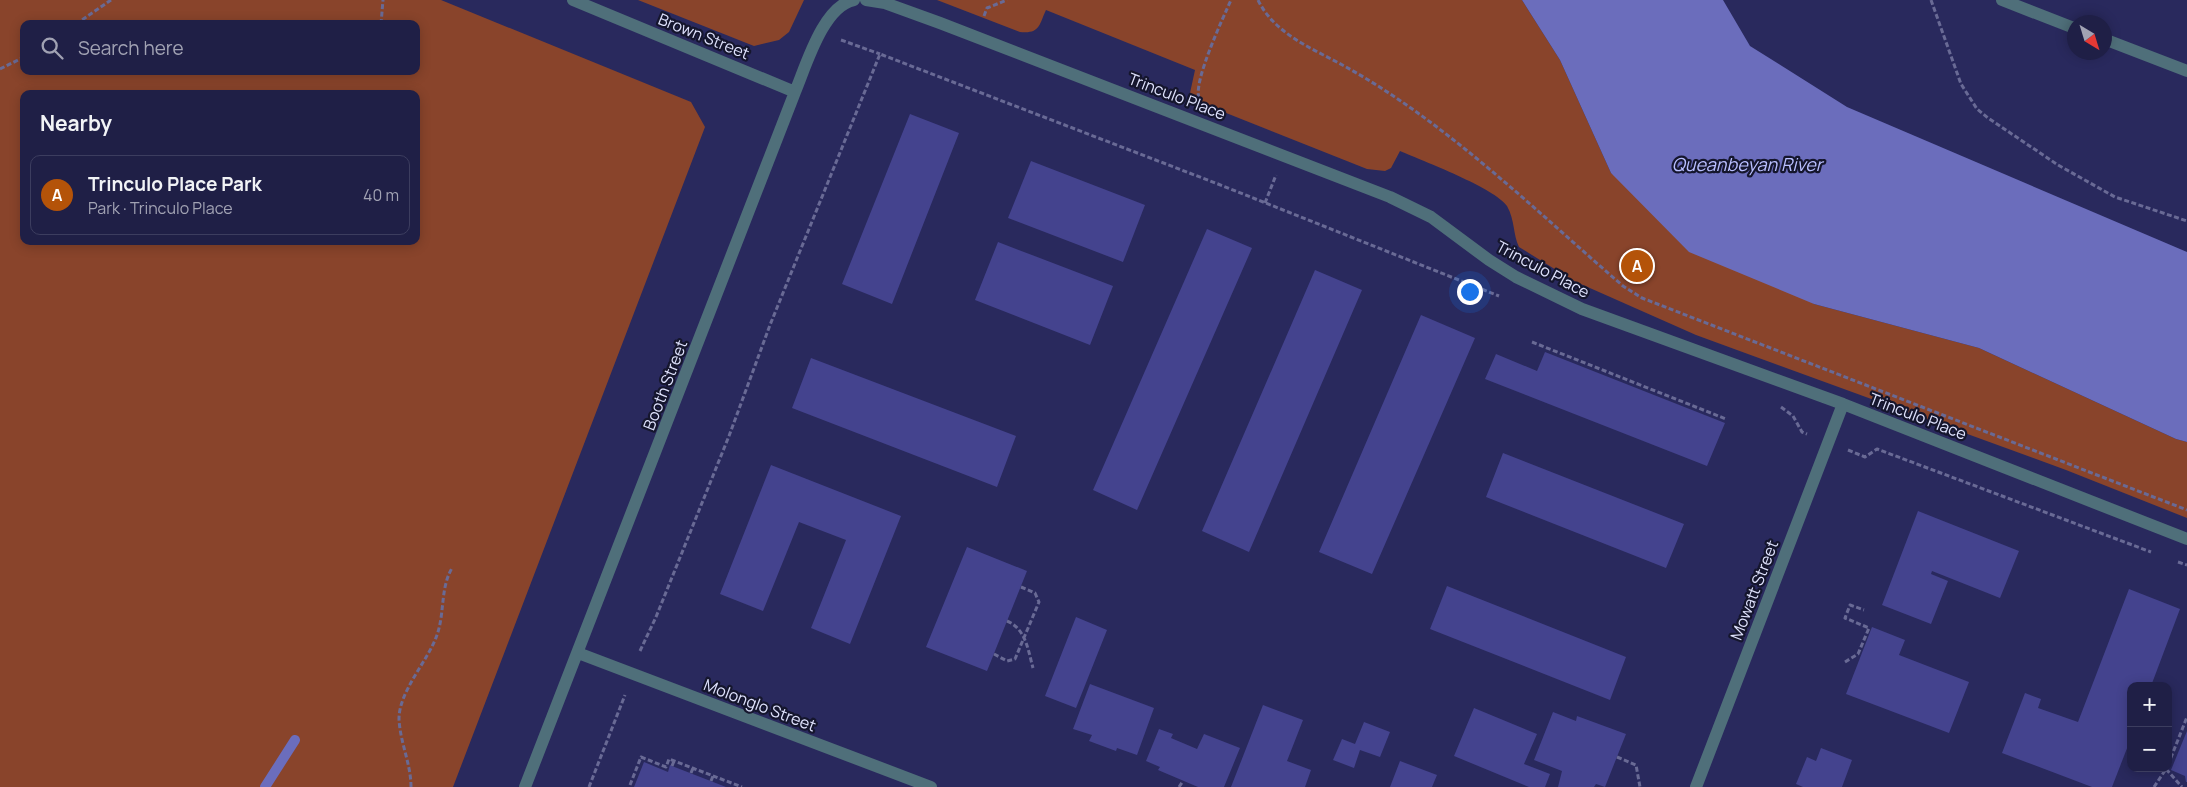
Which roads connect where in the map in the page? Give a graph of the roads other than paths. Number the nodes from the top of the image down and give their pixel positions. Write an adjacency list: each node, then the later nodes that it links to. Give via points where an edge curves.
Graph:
1 (573, 0): 9 (street, Brown Street)
2 (866, 0): 5 (street, Trinculo Place)
3 (2002, 0): 6 (street)
4 (850, 1): 9 (street, Booth Street, via 833,14 820,32)
5 (892, 2): 10 (street, Trinculo Place, via 1416,209 1445,226 1504,270 1576,306)
6 (2067, 25)
7 (2112, 42): 8 (street)
8 (2187, 71)
9 (794, 92): 12 (street, Booth Street)
10 (1843, 404): 11 (street, Trinculo Place); 15 (street, Mowatt Street)
11 (2187, 539)
12 (578, 653): 13 (street, Booth Street); 14 (street, Molonglo Street)
13 (525, 787)
14 (931, 787)
15 (1696, 787)

